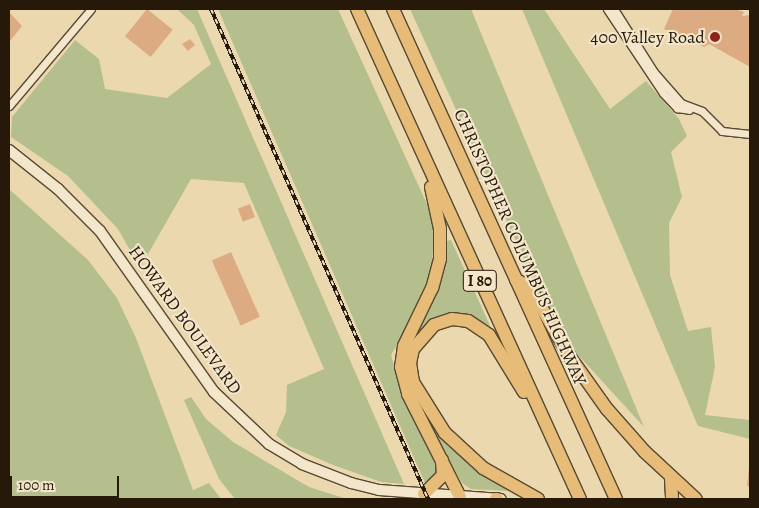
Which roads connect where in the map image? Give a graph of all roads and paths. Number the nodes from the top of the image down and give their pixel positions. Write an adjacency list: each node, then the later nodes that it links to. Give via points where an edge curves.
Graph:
1 (91, 9): 6 (street)
2 (357, 9): 10 (highway, I 80)
3 (393, 9): 11 (highway, CHRISTOPHER COLUMBUS HIGHWAY / I 80)
4 (607, 9): 7 (street, via 650,76 677,108)
5 (614, 9): 7 (street, via 667,90 681,103)
6 (9, 106)
7 (702, 111): 8 (street, via 719,129)
8 (750, 134)
9 (9, 150): 16 (main road, HOWARD BOULEVARD, via 58,189 100,231 210,387 258,436 295,460 331,477 379,490)
10 (426, 161): 12 (highway, I 80); 13 (highway, via 440,229 440,259 432,288 404,346 401,367 408,394)
11 (516, 280): 14 (highway, via 529,286 570,357 607,409); 21 (highway, CHRISTOPHER COLUMBUS HIGHWAY / I 80)
12 (534, 400): 15 (highway, I 80); 20 (highway, via 521,390 489,335 468,321 452,319 434,324 413,349 413,382 445,433 483,468)
13 (442, 457): 16 (highway, via 442,475); 17 (highway)
14 (671, 478): 22 (highway); 23 (highway)
15 (577, 493)
16 (424, 494): 17 (main road, HOWARD BOULEVARD)
17 (460, 497): 18 (main road, HOWARD BOULEVARD)
18 (497, 499): 19 (main road, HOWARD BOULEVARD)
19 (501, 499)
20 (538, 499)
21 (616, 499)
22 (672, 499)
23 (696, 499)

